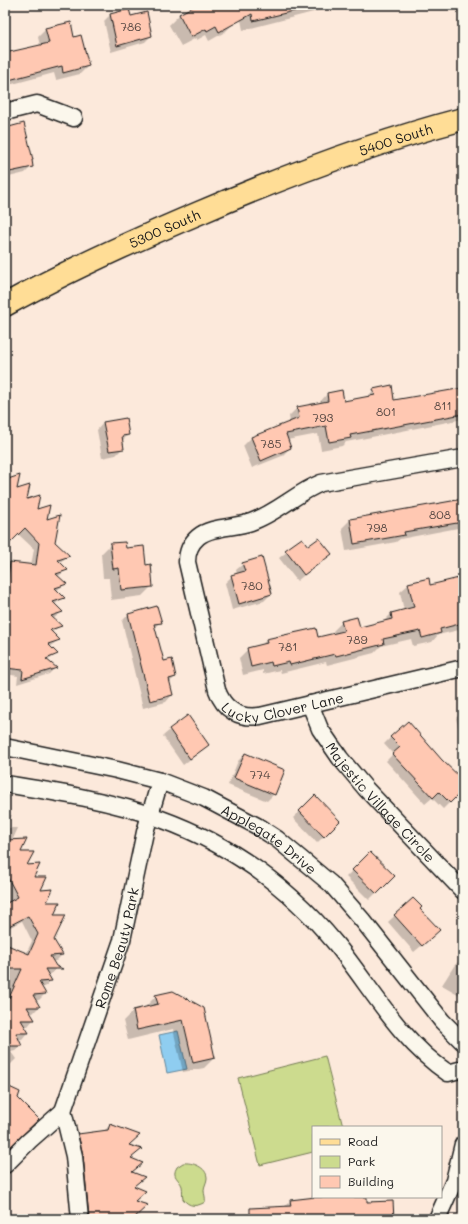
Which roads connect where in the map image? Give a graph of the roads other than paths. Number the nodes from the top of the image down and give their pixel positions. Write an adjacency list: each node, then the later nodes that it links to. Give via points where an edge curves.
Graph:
1 (5, 112): 2 (street, via 37,104)
2 (74, 118)
3 (463, 119): 4 (main road, 5400 South)
4 (328, 161): 5 (main road, 5300 South, via 123,245)
5 (5, 304)
6 (463, 458): 8 (street, Lucky Clover Lane, via 321,483 260,519 202,534 194,542 187,556 188,567 222,702 231,711 245,717)
7 (463, 668): 8 (street, Lucky Clover Lane)
8 (310, 704): 13 (street, Majestic Village Circle, via 320,728 340,758)
9 (5, 747): 10 (street, Applegate Drive)
10 (160, 781): 12 (street, Rome Beauty Park); 14 (street, Applegate Drive, via 204,798 257,826 318,872 364,922 442,1021)
11 (5, 784): 12 (street)
12 (150, 815): 15 (street, via 218,844 279,886 321,926 425,1056 448,1073); 16 (street, Rome Beauty Park, via 122,940)
13 (463, 891)
14 (463, 1042)
15 (463, 1069)
16 (63, 1111): 18 (street, Rome Beauty Park); 19 (street, via 74,1156)
17 (463, 1144): 20 (street, via 454,1181)
18 (5, 1165)
19 (80, 1219)
20 (437, 1219)

